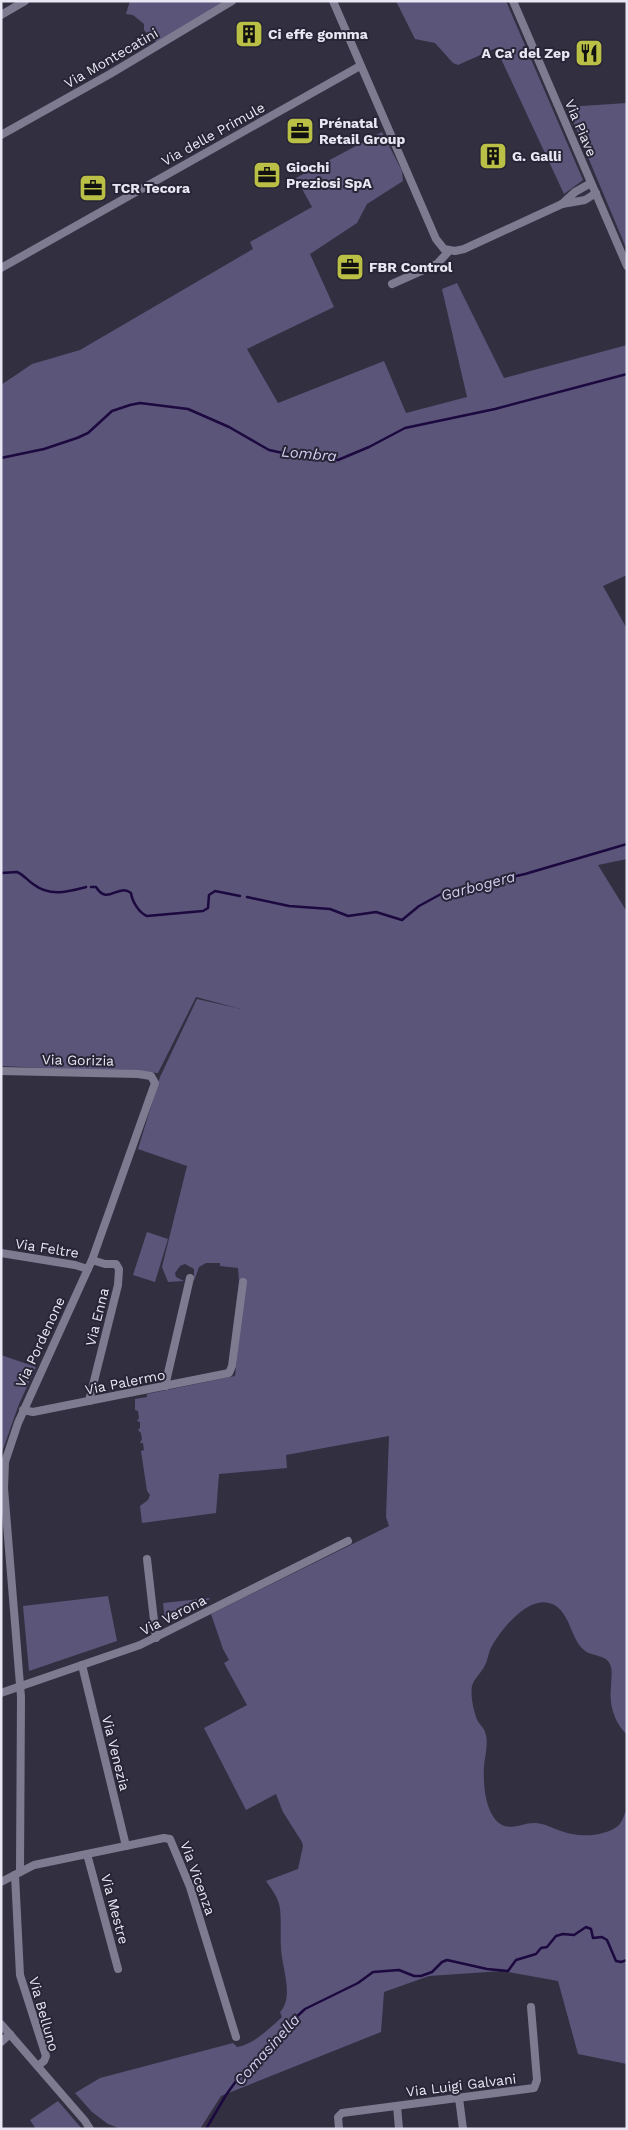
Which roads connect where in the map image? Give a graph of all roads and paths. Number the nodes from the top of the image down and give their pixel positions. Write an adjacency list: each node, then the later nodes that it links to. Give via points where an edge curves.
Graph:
1 (25, 1): 5 (street)
2 (232, 1): 7 (street, Via Montecatini)
3 (333, 1): 6 (street)
4 (513, 1): 8 (street, Via Piave)
5 (1, 15)
6 (360, 66): 11 (street, via 436,239 440,247); 13 (street, Via delle Primule)
7 (1, 135)
8 (592, 183): 9 (street, Via Piave); 10 (street)
9 (596, 193): 10 (street, via 585,200); 12 (street, Via Piave)
10 (562, 204): 11 (street, via 464,249)
11 (448, 251): 14 (street, via 437,264)
12 (627, 266)
13 (1, 268)
14 (392, 284)
15 (1, 1071): 16 (street, Via Gorizia, via 136,1074)
16 (153, 1078): 18 (street, Via Pordenone, via 154,1089)
17 (1, 1253): 19 (street, Via Feltre)
18 (92, 1260): 19 (street, Via Pordenone); 23 (street, Via Enna, via 116,1264 119,1271)
19 (88, 1269): 24 (street, Via Pordenone)
20 (190, 1278): 22 (street)
21 (243, 1282): 22 (street, Via Palermo, via 230,1371)
22 (165, 1386): 23 (street, Via Palermo)
23 (89, 1401): 24 (street, Via Palermo, via 32,1412)
24 (23, 1410): 29 (street, Via Pordenone, via 7,1455 4,1480)
25 (348, 1541): 27 (street, Via Verona)
26 (147, 1559): 27 (street)
27 (156, 1638): 28 (street, Via Verona)
28 (82, 1665): 29 (street, Via Verona); 31 (street, Via Venezia)
29 (20, 1687): 30 (street, Via Verona); 33 (street, Via Pordenone)
30 (1, 1693)
31 (126, 1846): 32 (street, Via Vicenza); 39 (street, Via Vicenza, via 166,1838 172,1841 191,1890)
32 (87, 1854): 33 (street, Via Vicenza, via 34,1865); 35 (street, Via Mestre)
33 (18, 1873): 34 (street, Via Vicenza); 41 (street, Via Belluno, via 20,1975 46,2056)
34 (1, 1882)
35 (118, 1970)
36 (531, 2007): 42 (street, Via Luigi Galvani, via 537,2071 535,2088)
37 (1, 2024): 38 (street)
38 (10, 2034): 40 (street); 41 (street)
39 (236, 2037)
40 (1, 2042)
41 (38, 2066): 44 (street)
42 (459, 2098): 43 (street, Via Luigi Galvani); 48 (street)
43 (397, 2106): 46 (street, Via Luigi Galvani, via 339,2115); 47 (street)
44 (88, 2125): 45 (street)
45 (96, 2129)
46 (339, 2129)
47 (399, 2129)
48 (463, 2129)

